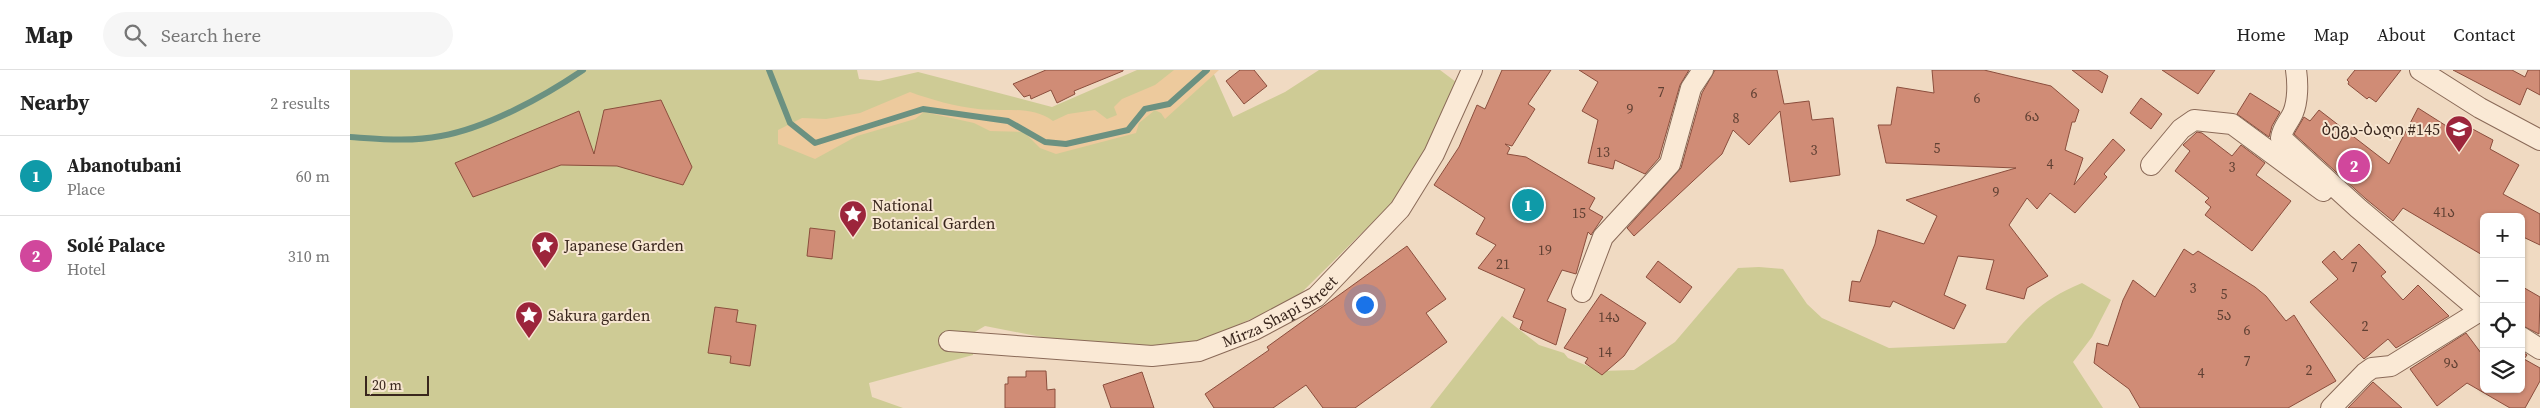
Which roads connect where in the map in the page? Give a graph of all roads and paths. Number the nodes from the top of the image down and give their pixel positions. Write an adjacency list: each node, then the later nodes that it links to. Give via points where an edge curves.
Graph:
1 (1472, 70): 12 (street, Mirza Shapi Street, via 1434,154 1400,209 1316,297 1254,330 1199,351 1152,356)
2 (1702, 70): 8 (street, via 1691,88 1670,164 1603,237)
3 (2296, 70): 7 (street, via 2298,82 2294,113 2281,132 2281,138)
4 (2420, 70): 5 (street, via 2480,108)
5 (2540, 140)
6 (2151, 165): 7 (street, via 2181,129 2194,120 2232,124 2315,187)
7 (2358, 208): 9 (street)
8 (1582, 292)
9 (2480, 310)
10 (2480, 313): 14 (street, via 2391,366 2372,368)
11 (2525, 340): 13 (street)
12 (948, 341)
13 (2540, 349)
14 (2330, 408)

